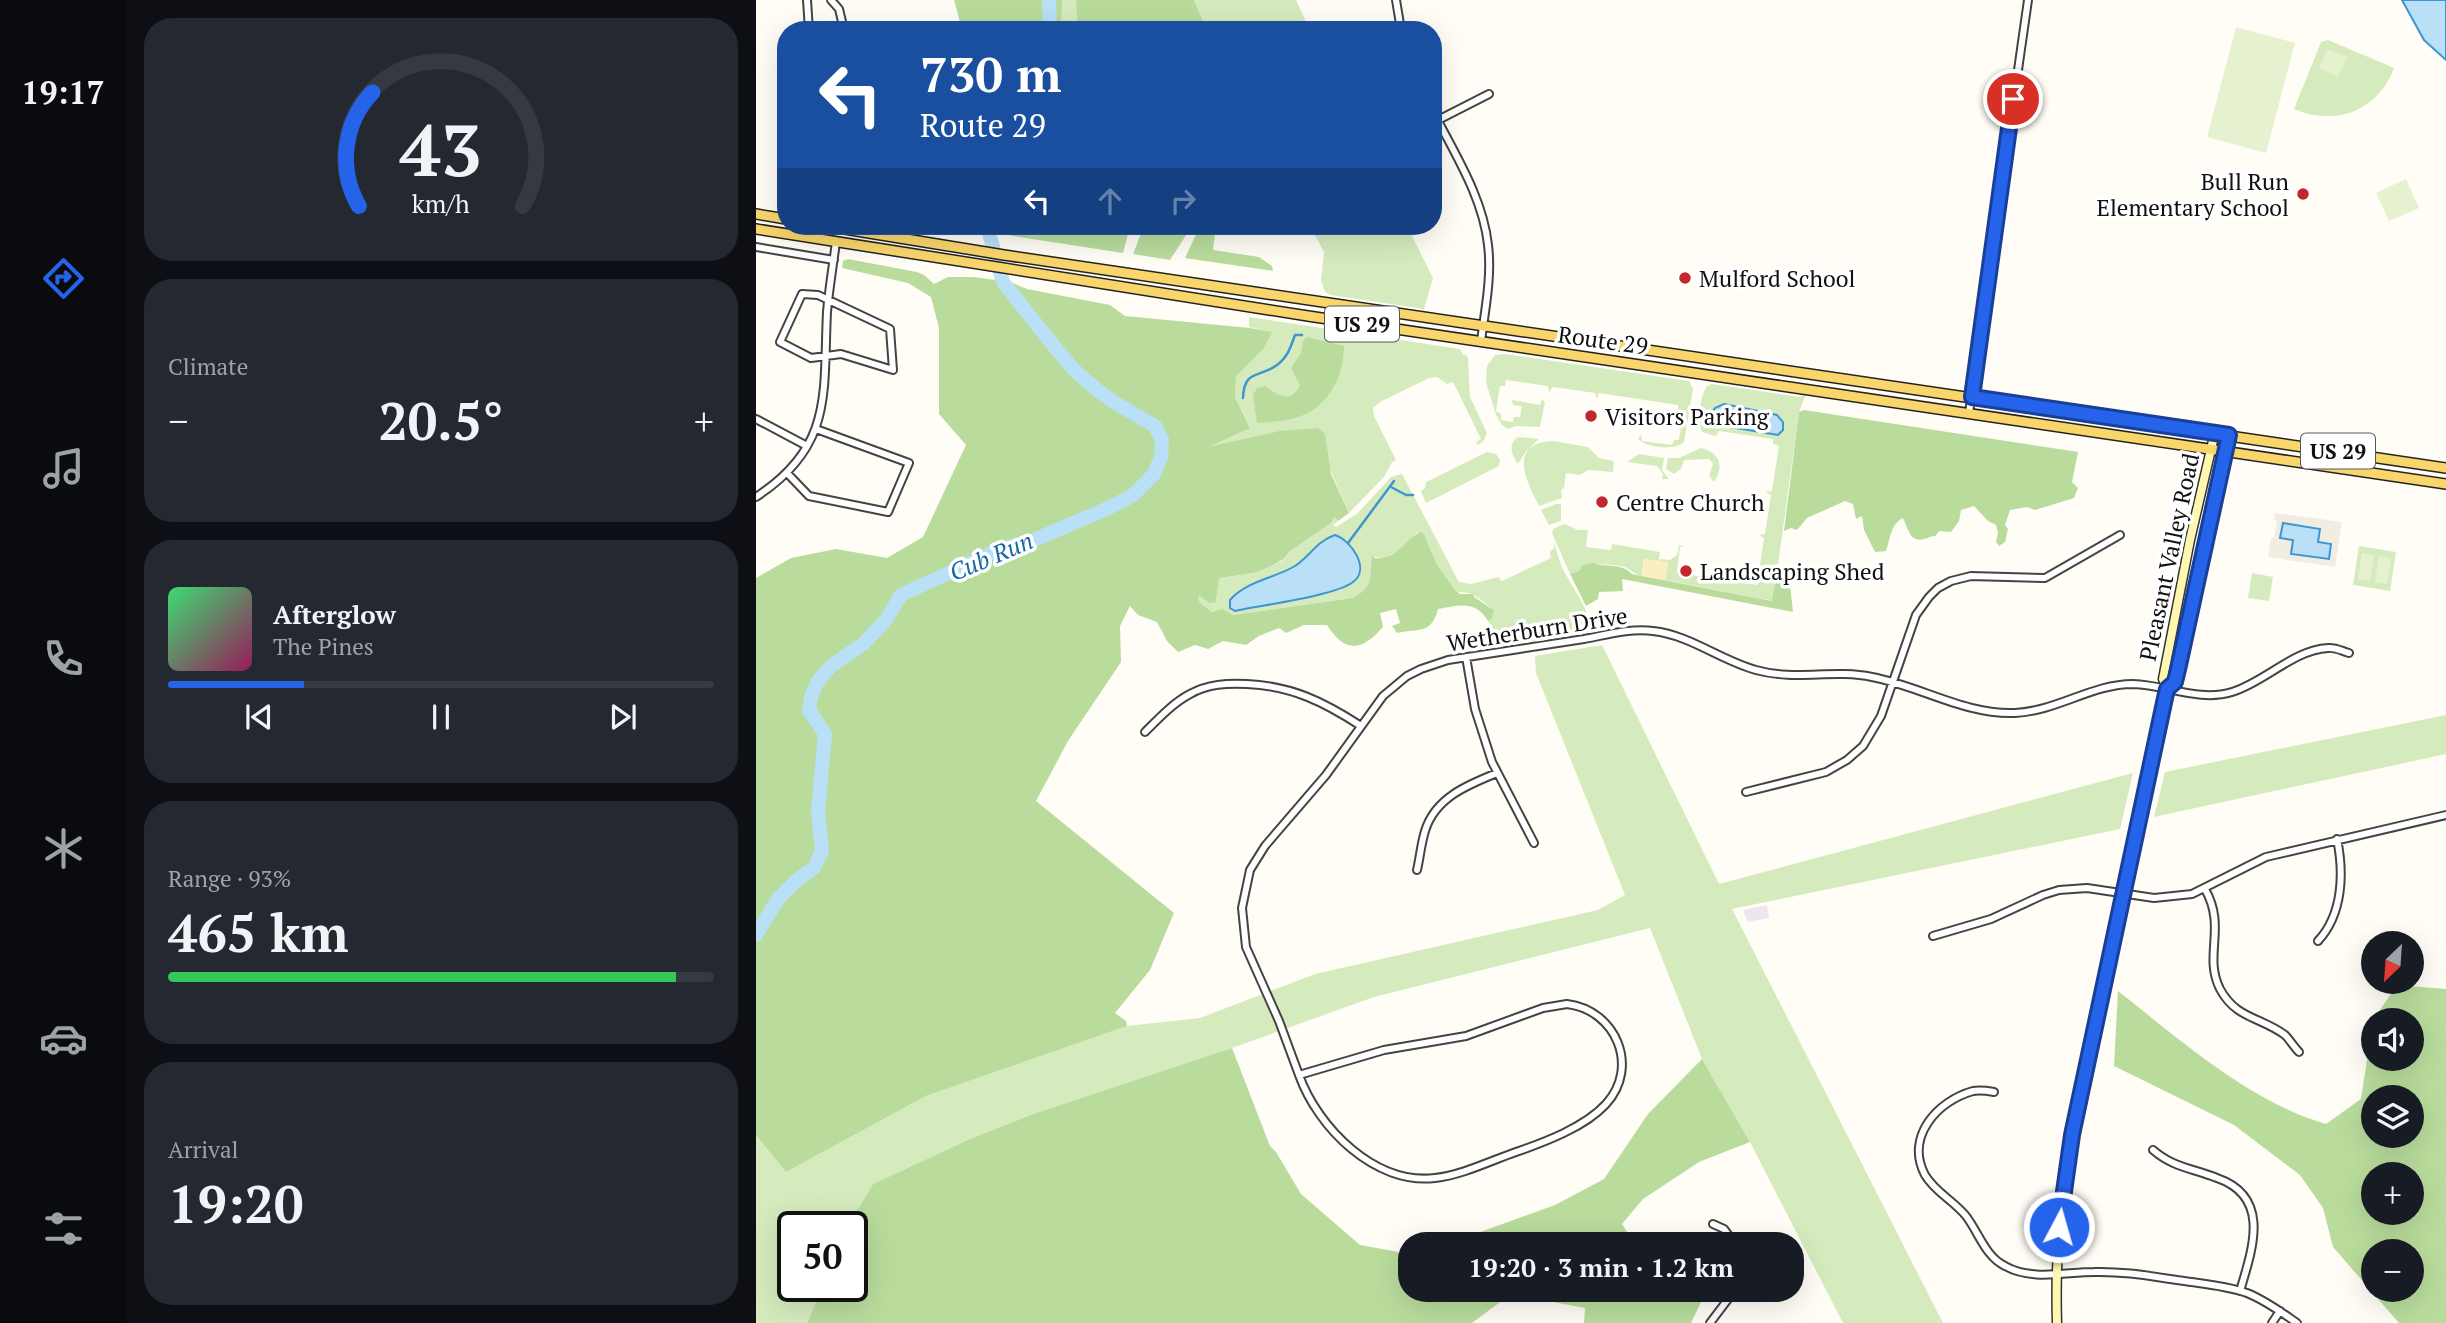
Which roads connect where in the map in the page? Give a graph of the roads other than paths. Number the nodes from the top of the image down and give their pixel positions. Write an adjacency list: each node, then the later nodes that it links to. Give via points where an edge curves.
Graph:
1 (807, 0): 5 (street)
2 (831, 0): 6 (street)
3 (1396, 0): 7 (street)
4 (2028, 0): 24 (street)
5 (808, 21)
6 (842, 21)
7 (1400, 21)
8 (1489, 94): 9 (street)
9 (1442, 118)
10 (1442, 128): 21 (street, via 1486,229 1489,265)
11 (756, 214): 12 (main road)
12 (777, 218)
13 (756, 229): 14 (main road, Route 29 / US 29)
14 (777, 232)
15 (793, 235): 17 (main road, Route 29 / US 29)
16 (887, 235): 21 (main road, Route 29 / US 29)
17 (836, 242): 19 (street); 22 (main road, Route 29 / US 29)
18 (756, 247): 19 (street)
19 (834, 260): 20 (street)
20 (829, 300): 23 (street); 23 (street, via 802,293 780,342 811,358); 23 (street, via 890,329 893,370 841,354)
21 (1483, 325): 22 (street); 24 (main road, Route 29 / US 29)
22 (1481, 341): 25 (main road, Route 29 / US 29)
23 (826, 356): 27 (street, via 825,392)
24 (1972, 397): 25 (street); 28 (main road, Route 29 / US 29)
25 (1969, 413): 31 (main road, Route 29 / US 29)
26 (756, 419): 30 (street)
27 (816, 429): 30 (street); 34 (street, via 909,463 888,512 809,496)
28 (2215, 432): 29 (main road, Route 29 / US 29); 31 (main road, Pleasant Valley Road)
29 (2229, 435): 32 (main road, Pleasant Valley Road); 33 (main road, Route 29 / US 29)
30 (807, 446): 34 (street)
31 (2211, 448): 32 (main road, Route 29 / US 29); 41 (main road, Pleasant Valley Road, via 2163,680)
32 (2225, 450): 35 (main road, Route 29 / US 29); 41 (main road, Pleasant Valley Road, via 2175,682)
33 (2446, 467)
34 (787, 473): 36 (street)
35 (2446, 484)
36 (756, 498)
37 (2120, 535): 40 (street, via 2045,578 1971,576 1938,588 1916,615)
38 (2348, 653): 41 (street, Wetherburn Drive, via 2329,648 2312,651 2246,687 2223,694)
39 (1466, 657): 40 (street, Wetherburn Drive, via 1646,630 1686,639 1739,664 1771,673 1856,674); 42 (street, Wetherburn Drive, via 1435,663 1407,677 1383,696); 44 (street, via 1475,709)
40 (1893, 683): 41 (street, Wetherburn Drive, via 1973,709 2002,713 2044,709 2120,685); 45 (street, via 1875,729 1847,760 1818,775)
41 (2167, 689): 51 (main road, Pleasant Valley Road)
42 (1361, 726): 43 (street, via 1296,691 1230,683 1189,694); 55 (street, Wetherburn Drive, via 1265,846 1243,896 1245,947)
43 (1145, 732)
44 (1497, 773): 48 (street); 49 (street, via 1456,792 1437,808 1425,831)
45 (1746, 792)
46 (2446, 814): 47 (street)
47 (2337, 839): 50 (street, via 2266,857); 53 (street, via 2342,878 2331,925)
48 (1534, 843)
49 (1417, 870)
50 (2206, 889): 51 (street, via 2164,898); 54 (street, via 2216,915 2214,964 2222,992 2239,1012 2284,1035)
51 (2123, 894): 52 (street, via 2087,888 2059,890 1992,919); 60 (main road, Pleasant Valley Road, via 2067,1158)
52 (1933, 936)
53 (2318, 941)
54 (2299, 1052)
55 (1299, 1075): 55 (street, Wetherburn Drive, via 1317,1113 1340,1139 1384,1169 1428,1178 1455,1173 1564,1132 1605,1106 1617,1087 1622,1063 1615,1034 1604,1021 1581,1007 1559,1004 1466,1036 1384,1050)
56 (1994, 1092): 60 (street, via 1973,1092 1932,1115 1920,1142 1923,1169 1935,1187 1965,1214 1998,1261 2017,1272)
57 (2153, 1150): 61 (street, via 2172,1164 2226,1181 2247,1202 2255,1236)
58 (1713, 1224): 59 (street)
59 (1726, 1232)
60 (2057, 1274): 61 (street, via 2126,1273); 65 (main road, Pleasant Valley Road)
61 (2240, 1291): 63 (street)
62 (1726, 1302): 64 (street)
63 (2280, 1311): 66 (street); 67 (street)
64 (1710, 1323)
65 (2057, 1323)
66 (2272, 1323)
67 (2297, 1323)

